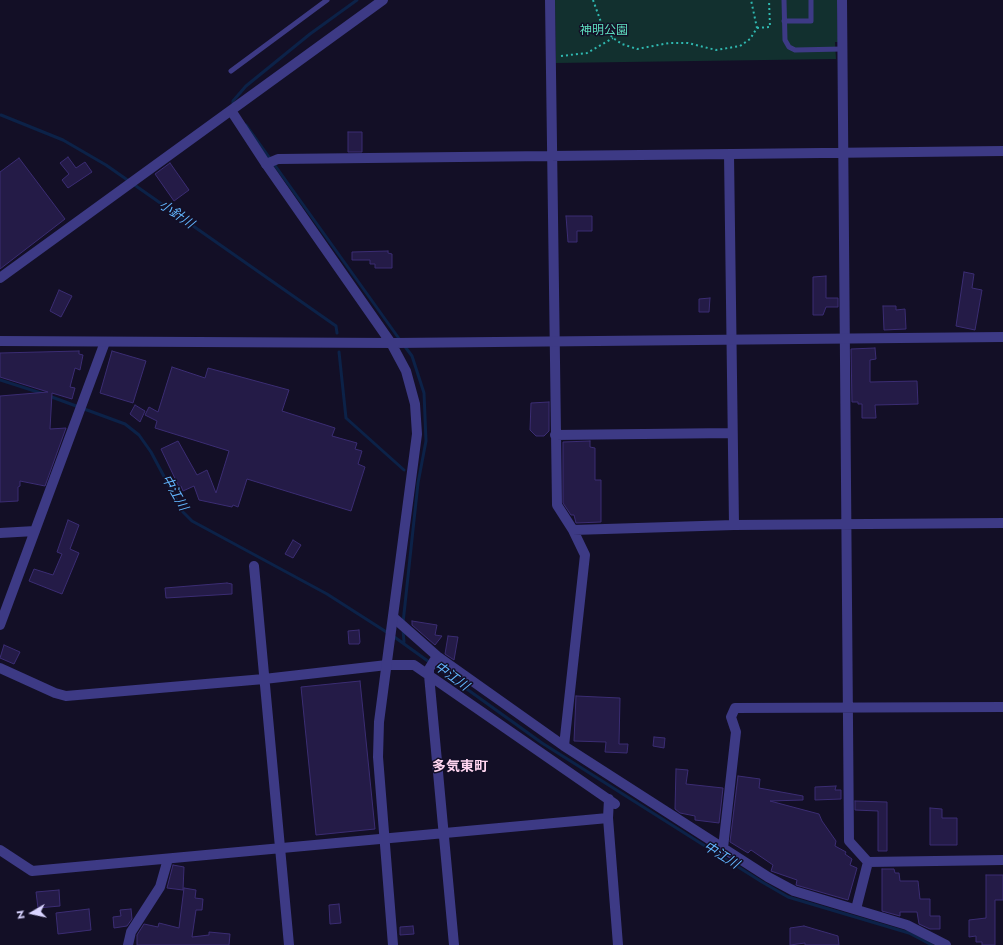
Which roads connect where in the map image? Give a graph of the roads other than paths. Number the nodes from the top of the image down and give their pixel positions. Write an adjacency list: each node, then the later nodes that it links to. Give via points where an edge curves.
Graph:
1 (327, 0): 9 (lane)
2 (383, 0): 10 (street)
3 (550, 0): 14 (street)
4 (784, 0): 7 (lane)
5 (811, 0): 7 (lane, via 811,20)
6 (842, 0): 8 (street)
7 (784, 21): 8 (lane, via 785,42 792,49)
8 (842, 49): 12 (street)
9 (231, 71)
10 (232, 112): 15 (street); 16 (street)
11 (1003, 151): 12 (street)
12 (843, 153): 13 (street); 18 (street)
13 (729, 154): 14 (street); 19 (street)
14 (552, 156): 15 (street, via 278,159); 21 (street)
15 (266, 164): 23 (street)
16 (0, 278)
17 (1003, 336): 18 (street)
18 (844, 339): 19 (street); 27 (street)
19 (732, 340): 21 (street); 24 (street)
20 (0, 341): 22 (street)
21 (554, 341): 23 (street); 25 (street)
22 (105, 342): 23 (street); 30 (street)
23 (392, 343): 33 (street, via 408,377 415,404 417,434)
24 (732, 433): 25 (street); 28 (street)
25 (555, 435): 29 (street, via 557,505)
26 (1003, 524): 27 (street)
27 (847, 525): 28 (street); 41 (street)
28 (734, 526): 29 (street)
29 (573, 530): 42 (street, via 585,555)
30 (35, 531): 31 (street); 34 (street)
31 (0, 533)
32 (254, 566): 39 (street)
33 (392, 620): 35 (street); 36 (street)
34 (0, 625)
35 (437, 656): 38 (street); 42 (street)
36 (387, 665): 38 (street, via 414,665); 39 (street); 45 (street, via 379,722 378,757)
37 (0, 668): 39 (street, via 66,696)
38 (429, 672): 43 (street, via 612,801); 44 (street)
39 (264, 679): 46 (street)
40 (1003, 707): 41 (street)
41 (849, 708): 47 (street, via 735,708 731,717 736,732); 51 (street, via 849,841)
42 (564, 746): 47 (street)
43 (608, 818): 44 (street); 57 (street)
44 (444, 833): 45 (street); 56 (street)
45 (384, 839): 46 (street); 55 (street)
46 (279, 848): 49 (street); 54 (street)
47 (723, 848): 52 (street, via 794,891)
48 (0, 850): 49 (street, via 32,871)
49 (168, 859): 53 (street, via 160,887 131,932)
50 (1003, 860): 51 (street)
51 (868, 862): 52 (street)
52 (856, 909): 58 (street, via 907,925)
53 (128, 945)
54 (289, 945)
55 (393, 945)
56 (454, 945)
57 (618, 945)
58 (946, 945)

